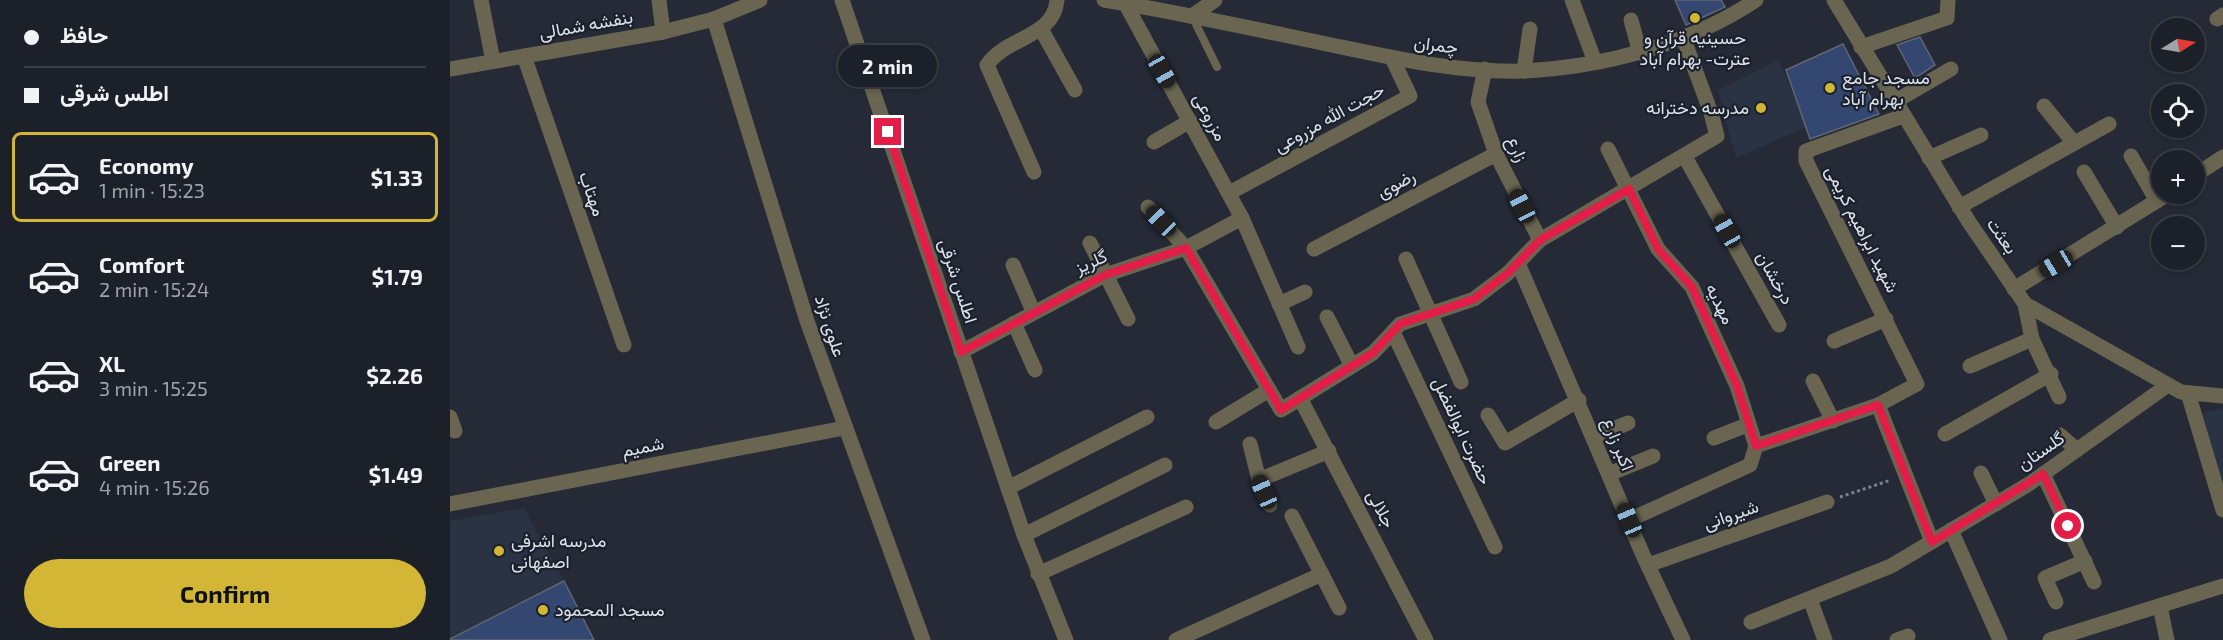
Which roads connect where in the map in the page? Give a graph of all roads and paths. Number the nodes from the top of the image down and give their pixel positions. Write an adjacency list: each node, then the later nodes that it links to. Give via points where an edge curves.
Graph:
1 (481, 0): 25 (street)
2 (659, 0): 19 (street)
3 (760, 0): 15 (street, بنفشه شمالی)
4 (842, 0): 82 (street, اطلس شرقی)
5 (1057, 0): 17 (street, via 1056,13)
6 (1104, 0): 12 (street, چمران)
7 (1215, 0): 14 (street)
8 (1572, 0): 26 (street)
9 (1756, 0): 20 (street, چمران)
10 (1834, 0): 21 (street, بعثت)
11 (1948, 0): 21 (street, via 1947,18)
12 (1125, 3): 13 (street, چمران); 36 (street, مزروعی)
13 (1157, 5): 14 (street, چمران)
14 (1192, 16): 24 (street, چمران); 27 (lane)
15 (714, 19): 19 (street, بنفشه شمالی); 103 (street, علوی نژاد, via 765,190)
16 (1631, 20): 22 (street)
17 (1041, 29): 32 (street); 48 (street, via 996,52 987,65)
18 (1530, 29): 31 (street)
19 (663, 32): 23 (street, بنفشه شمالی)
20 (1683, 37): 22 (street, چمران); 44 (street, via 1716,136)
21 (1861, 47): 33 (street, بعثت)
22 (1640, 53): 26 (street, چمران)
23 (524, 56): 25 (street, بنفشه شمالی); 80 (street, مهتاب)
24 (1392, 58): 29 (street, چمران); 52 (street, حجت الله مزروعی, via 1410,96)
25 (493, 61): 28 (street, بنفشه شمالی)
26 (1595, 62): 31 (street, چمران)
27 (1217, 67)
28 (450, 69)
29 (1485, 69): 31 (street, چمران); 42 (street, زارع, via 1478,102)
30 (1951, 69): 33 (street)
31 (1524, 71)
32 (1075, 90)
33 (1894, 102): 35 (street, بعثت)
34 (2044, 106): 40 (street)
35 (1903, 116): 46 (street, بعثت); 74 (street, شهید ابراهیم کریمی, via 1806,151 1806,161)
36 (1190, 121): 39 (street); 52 (street, مزروعی)
37 (2109, 124): 40 (street)
38 (1981, 135): 46 (street)
39 (1154, 142)
40 (2074, 143): 55 (street)
41 (1608, 149): 51 (street, مهدیه)
42 (1496, 154): 58 (street, زارع); 61 (street, رضوی)
43 (2132, 156): 50 (street)
44 (1685, 157): 51 (street); 76 (street, درخشان)
45 (2223, 157): 47 (street)
46 (1929, 158): 55 (street, بعثت)
47 (2205, 169)
48 (1034, 172)
49 (2084, 172): 57 (street)
50 (2151, 181)
51 (1629, 189): 58 (street); 102 (street, مهدیه, via 1658,249 1692,287 1737,386)
52 (1228, 193): 56 (street, مزروعی)
53 (2153, 204): 57 (street)
54 (1148, 207): 60 (street)
55 (1959, 207): 66 (street, بعثت)
56 (1242, 218): 60 (street, گلریز); 68 (street, مزروعی)
57 (2117, 228): 66 (street)
58 (1540, 240): 63 (street)
59 (1090, 243): 65 (street)
60 (1186, 248): 65 (street, گلریز); 90 (street)
61 (1314, 249)
62 (1406, 259): 71 (street)
63 (1518, 263): 71 (street, via 1474,299); 95 (street, اکبر زارع)
64 (1013, 265): 70 (street)
65 (1105, 275): 70 (street, گلریز); 73 (street)
66 (2014, 289): 69 (street, بعثت)
67 (1305, 292): 68 (street)
68 (1279, 304): 81 (street, مزروعی)
69 (2025, 304): 78 (street); 89 (street, بعثت)
70 (1033, 311): 75 (street, گلریز)
71 (1430, 314): 77 (street, via 1400,324); 88 (street)
72 (1327, 317): 83 (street)
73 (1128, 319)
74 (1886, 319): 79 (street); 96 (street, شهید ابراهیم کریمی, via 1917,384)
75 (1014, 323): 82 (street, گلریز); 85 (street)
76 (1779, 325)
77 (1393, 332): 83 (street, via 1373,353); 131 (street, حضرت ابوالفضل)
78 (2032, 339): 84 (street); 86 (street)
79 (1834, 341)
80 (624, 345)
81 (1298, 347)
82 (961, 352): 119 (street, اطلس شرقی)
83 (1352, 366): 94 (street)
84 (1970, 366)
85 (1035, 370)
86 (2051, 374): 93 (street); 104 (street)
87 (1813, 381): 99 (street)
88 (1461, 382)
89 (2168, 385): 91 (street, بعثت); 110 (street, گلستان)
90 (1269, 390): 94 (street, via 1281,410); 100 (street)
91 (2188, 393): 92 (street, بعثت); 125 (street)
92 (2223, 396)
93 (2060, 397)
94 (1300, 398): 111 (street, جلالی)
95 (1579, 400): 97 (street, via 1504,443); 106 (street, اکبر زارع)
96 (1878, 405): 99 (street); 117 (street)
97 (1488, 415)
98 (1147, 417): 119 (street)
99 (1833, 421): 109 (street)
100 (1216, 422)
101 (1628, 423): 106 (street)
102 (1747, 425): 107 (street); 109 (street, مهدیه)
103 (844, 428): 121 (street, شمیم); 144 (street, علوی نژاد)
104 (1944, 434)
105 (2060, 435): 110 (street)
106 (1594, 437): 115 (street, اکبر زارع)
107 (1714, 438)
108 (1250, 444): 118 (street)
109 (1756, 446): 127 (street, via 1750,465)
110 (2077, 450): 116 (street, گلستان)
111 (1329, 452): 118 (street); 147 (street, جلالی)
112 (1653, 456): 115 (street)
113 (1165, 465): 129 (street)
114 (1980, 473): 122 (street)
115 (1610, 474): 127 (street, اکبر زارع)
116 (2043, 474): 122 (street, گلستان); 132 (street)
117 (1906, 475): 120 (path); 130 (street)
118 (1259, 480): 123 (street)
119 (1008, 488): 129 (street, اطلس شرقی)
120 (1827, 502): 133 (street, شیروانی)
121 (450, 504)
122 (1996, 504): 128 (street, گلستان)
123 (1270, 505)
124 (1186, 507): 134 (street)
125 (2223, 510)
126 (1292, 516): 135 (street)
127 (1629, 520): 133 (street, اکبر زارع)
128 (1951, 530): 130 (street, گلستان); 150 (street)
129 (1024, 535): 134 (street, اطلس شرقی)
130 (1932, 542): 138 (street, گلستان, via 1891,566)
131 (1495, 547)
132 (2085, 561): 136 (street); 139 (street, via 2045,578)
133 (1648, 565): 148 (street, اکبر زارع)
134 (1038, 574): 145 (street, اطلس شرقی)
135 (1322, 574): 141 (street); 146 (street)
136 (2094, 582)
137 (2223, 586): 140 (street)
138 (1810, 599): 142 (street, گلستان); 149 (street)
139 (2056, 602)
140 (2160, 606): 143 (street); 152 (street)
141 (1339, 608)
142 (1751, 622)
143 (2087, 634): 151 (street)
144 (923, 640)
145 (1066, 640)
146 (1176, 640)
147 (1426, 640)
148 (1683, 640)
149 (1825, 640)
150 (2000, 640)
151 (2050, 640)
152 (2168, 640)

